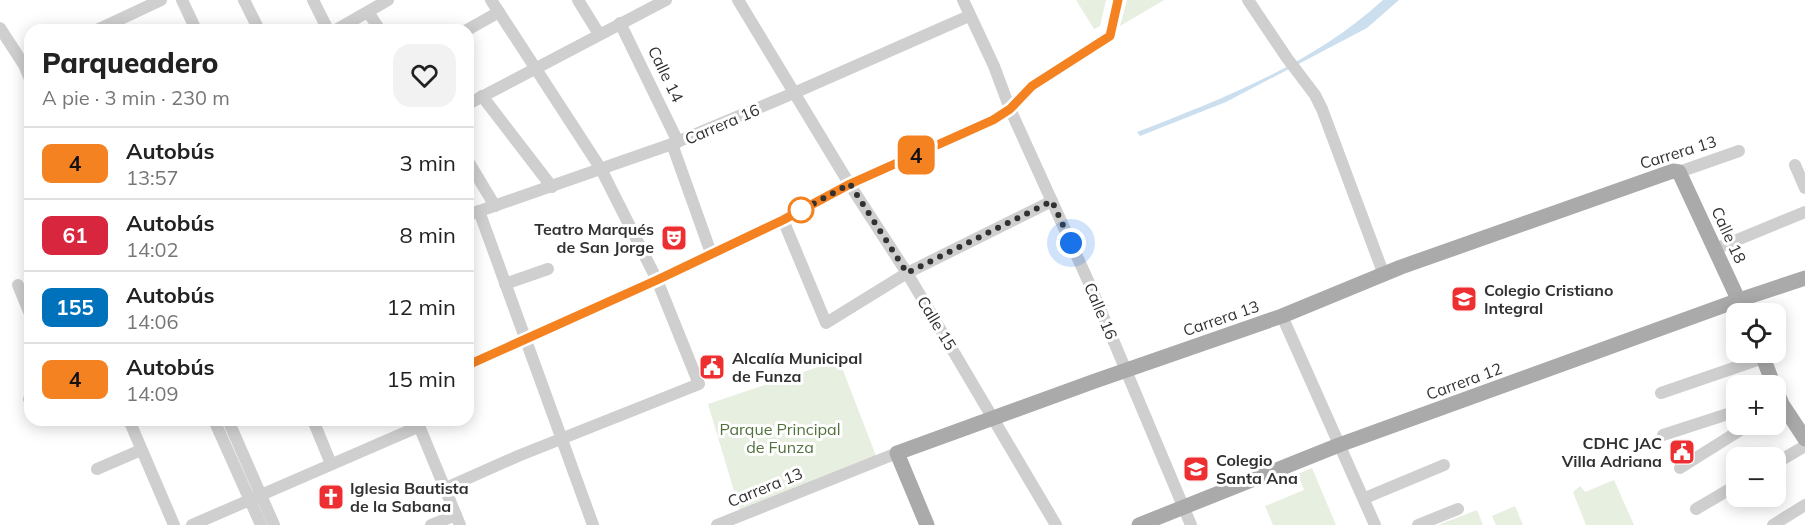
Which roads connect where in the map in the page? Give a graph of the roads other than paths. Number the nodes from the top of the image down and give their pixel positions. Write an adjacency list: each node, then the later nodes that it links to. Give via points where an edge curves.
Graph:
1 (182, 0): 18 (street)
2 (244, 0): 19 (street)
3 (313, 0): 20 (street)
4 (388, 0): 13 (street)
5 (491, 0): 14 (street)
6 (578, 0): 25 (street)
7 (666, 0): 16 (street)
8 (738, 0): 28 (street, Calle 15)
9 (963, 0): 15 (street, Calle 16)
10 (1118, 0): 31 (street, via 1110,36 1032,86)
11 (1248, 0): 51 (street, via 1322,109)
12 (155, 1): 17 (street)
13 (368, 12): 21 (street); 22 (street)
14 (499, 12): 23 (street); 27 (street)
15 (969, 16): 28 (street, Carrera 16); 31 (street, Calle 16)
16 (620, 23): 25 (street); 32 (street, Calle 14)
17 (112, 24)
18 (193, 24)
19 (256, 24)
20 (325, 24)
21 (347, 24)
22 (376, 24)
23 (474, 26)
24 (0, 28): 26 (street)
25 (599, 34): 27 (street)
26 (24, 60)
27 (536, 67): 29 (street); 35 (street)
28 (795, 93): 32 (street, Carrera 16); 38 (street, Calle 15)
29 (482, 96): 30 (street); 39 (street)
30 (474, 101)
31 (1010, 109): 38 (street); 41 (street, Calle 16)
32 (675, 143): 35 (street, Carrera 16); 48 (street, Calle 14)
33 (1739, 151): 37 (street, Carrera 13)
34 (1795, 165): 40 (street)
35 (601, 169): 39 (street, Carrera 16); 53 (street)
36 (474, 171): 42 (street)
37 (1679, 172): 47 (main road, Calle 18); 51 (main road, Carrera 13, via 1619,189)
38 (850, 184): 46 (street); 50 (street, Calle 15)
39 (552, 187): 42 (street, Carrera 16)
40 (1805, 188)
41 (1052, 201): 50 (street); 64 (street, Calle 16)
42 (495, 206): 43 (street, Carrera 16)
43 (474, 213)
44 (1805, 213): 47 (street)
45 (474, 215): 54 (street)
46 (783, 220): 48 (street); 50 (street, via 826,323)
47 (1715, 249): 57 (main road, Calle 18)
48 (711, 253): 53 (street)
49 (548, 269): 54 (street)
50 (907, 273): 68 (street, Calle 15)
51 (1384, 275): 60 (main road, Carrera 13)
52 (1805, 278): 58 (main road, Carrera 12)
53 (657, 280): 61 (street); 77 (street, via 699,384)
54 (505, 284): 61 (street)
55 (18, 285): 56 (street)
56 (24, 300)
57 (1740, 303)
58 (1751, 303)
59 (1726, 313): 79 (main road, Carrera 12)
60 (1282, 316): 64 (main road, Carrera 13); 79 (street)
61 (525, 341): 62 (street); 77 (street)
62 (474, 362)
63 (1743, 363): 65 (street)
64 (1126, 370): 68 (main road, Carrera 13); 94 (street, Calle 16)
65 (1661, 393)
66 (1786, 410): 78 (main road)
67 (1726, 415): 75 (street)
68 (994, 418): 82 (main road, Carrera 13); 107 (street, Calle 15)
69 (131, 426): 81 (street)
70 (217, 426): 92 (street)
71 (231, 426): 90 (street)
72 (315, 426): 84 (street)
73 (412, 426): 84 (street)
74 (419, 426): 88 (street)
75 (1664, 435)
76 (1732, 435): 86 (street)
77 (562, 438): 88 (street); 104 (street)
78 (1805, 439)
79 (1340, 446): 91 (street); 94 (main road, Carrera 12)
80 (1805, 446): 83 (street)
81 (141, 450): 87 (street); 99 (street)
82 (897, 453): 98 (street, Carrera 13); 106 (main road)
83 (1786, 457)
84 (331, 464): 90 (street)
85 (1444, 465): 91 (street)
86 (1680, 468)
87 (97, 469)
88 (446, 488): 97 (street)
89 (1726, 492): 96 (street)
90 (262, 495): 92 (street); 102 (street)
91 (1365, 498): 110 (street)
92 (249, 500): 100 (street); 101 (street)
93 (1805, 505): 112 (street)
94 (1184, 506): 108 (main road, Carrera 12); 109 (street, Calle 16)
95 (1458, 509): 111 (street)
96 (1696, 509)
97 (458, 520): 103 (street)
98 (736, 522): 105 (street, Carrera 13)
99 (174, 525)
100 (192, 525)
101 (261, 525)
102 (274, 525)
103 (432, 525)
104 (593, 525)
105 (717, 525)
106 (927, 525)
107 (1056, 525)
108 (1139, 525)
109 (1191, 525)
110 (1376, 525)
111 (1418, 525)
112 (1773, 525)

